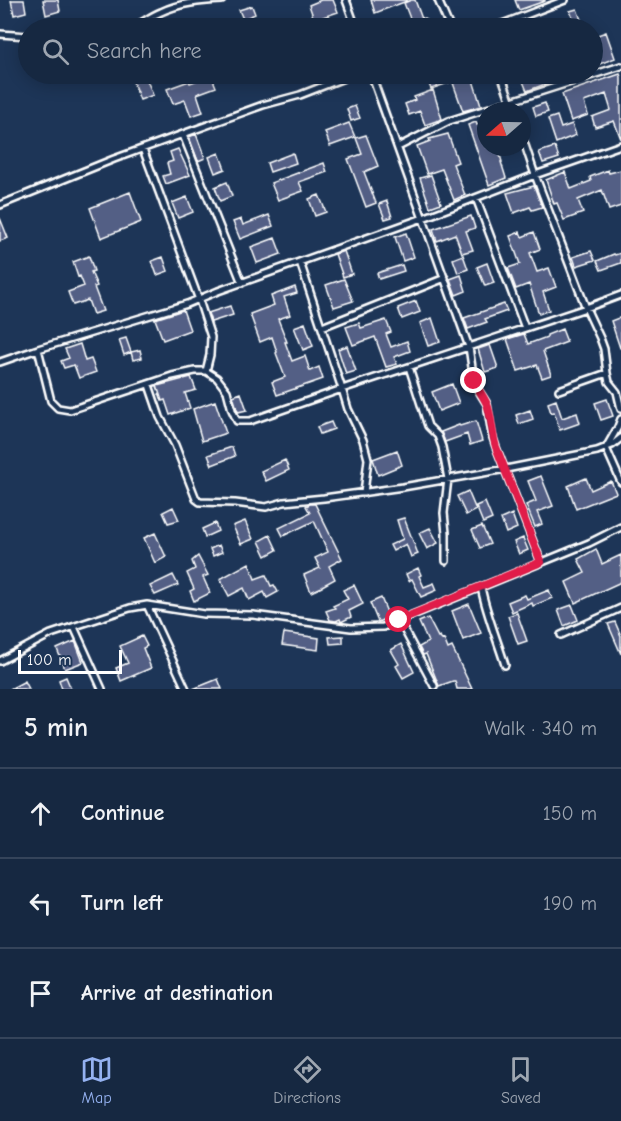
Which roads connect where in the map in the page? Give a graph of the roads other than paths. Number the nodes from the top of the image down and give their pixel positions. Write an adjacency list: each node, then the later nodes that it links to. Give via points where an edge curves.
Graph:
1 (222, 0): 5 (street, via 176,6)
2 (346, 0): 6 (street)
3 (438, 0): 7 (street)
4 (565, 0): 8 (street)
5 (150, 18)
6 (352, 18)
7 (446, 18)
8 (518, 18)
9 (0, 33): 10 (street)
10 (18, 35)
11 (621, 66): 12 (street)
12 (603, 72)
13 (328, 84): 18 (street)
14 (375, 84): 20 (street)
15 (505, 84): 17 (street)
16 (564, 84): 17 (street)
17 (511, 101): 20 (street, via 449,121)
18 (183, 135): 21 (street); 29 (street)
19 (621, 145): 23 (street)
20 (398, 147): 26 (street)
21 (143, 149): 25 (street); 31 (street)
22 (529, 156): 23 (street)
23 (535, 175): 24 (street); 32 (street)
24 (476, 198): 26 (street); 34 (street)
25 (0, 205)
26 (423, 218): 27 (street); 28 (street)
27 (300, 262): 29 (street); 33 (street)
28 (445, 278): 33 (street); 35 (street)
29 (242, 283): 31 (street)
30 (621, 295): 32 (street)
31 (199, 300): 36 (street); 39 (street, via 211,337)
32 (586, 308): 34 (street); 40 (street, via 604,349)
33 (322, 327): 42 (street)
34 (525, 328): 35 (street)
35 (469, 346): 38 (street); 48 (street, via 474,381 487,404 492,435)
36 (38, 349): 37 (street); 41 (street, via 51,401 58,408 70,410)
37 (0, 362)
38 (409, 367): 42 (street); 49 (street, via 428,426 442,447)
39 (206, 371): 41 (street, via 172,376); 42 (street, via 227,391 237,421 250,421)
40 (607, 373): 43 (street); 44 (street)
41 (149, 385): 51 (street, via 200,502 266,507)
42 (342, 389): 51 (street, via 368,459)
43 (559, 390)
44 (621, 409)
45 (621, 419): 47 (street)
46 (621, 438): 47 (street)
47 (606, 448): 48 (street); 50 (street)
48 (506, 469): 49 (street); 54 (street)
49 (448, 479): 51 (street); 53 (street, via 444,513)
50 (621, 482)
51 (364, 493)
52 (621, 527): 54 (street)
53 (446, 561)
54 (541, 562): 55 (street)
55 (481, 587): 58 (street); 62 (street)
56 (147, 605): 58 (street, via 351,628 383,627); 59 (street); 65 (street)
57 (621, 608): 60 (street)
58 (399, 620): 63 (street)
59 (74, 627): 61 (street, via 51,634); 64 (street)
60 (561, 635)
61 (0, 661)
62 (505, 665)
63 (434, 686)
64 (102, 689)
65 (186, 689)

